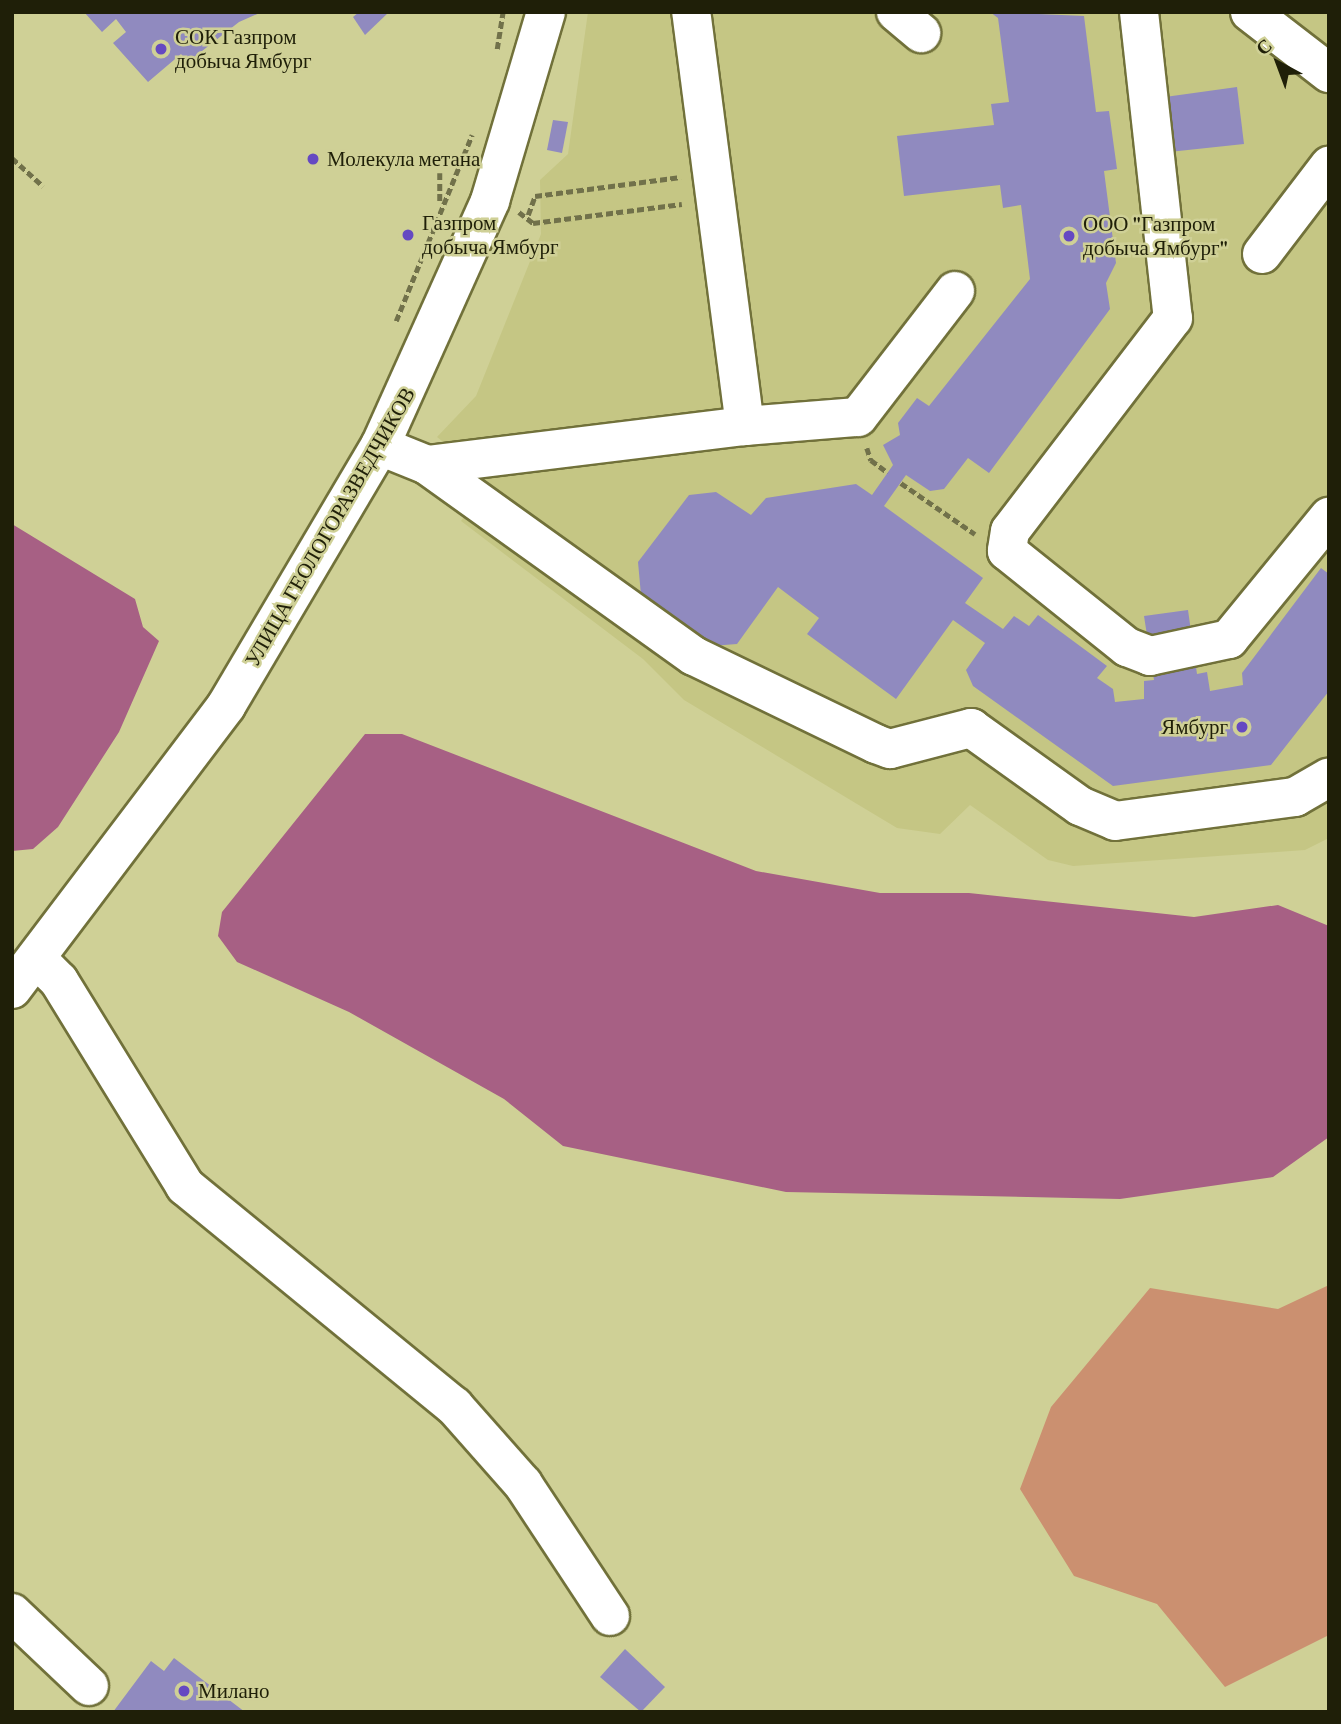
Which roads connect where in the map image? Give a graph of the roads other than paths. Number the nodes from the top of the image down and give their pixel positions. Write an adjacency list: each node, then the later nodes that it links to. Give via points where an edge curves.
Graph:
1 (546, 12): 10 (street, УЛИЦА ГЕОЛОГОРАЗВЕДЧИКОВ, via 490,201)
2 (691, 12): 9 (street)
3 (1139, 12): 12 (street, via 1173,318 1010,531 1013,561 1127,647 1150,656 1229,639)
4 (1250, 12): 5 (street)
5 (1329, 73)
6 (1329, 166): 7 (street)
7 (1262, 254)
8 (955, 291): 9 (street, via 858,417)
9 (745, 426): 11 (street)
10 (380, 446): 11 (street); 14 (street, УЛИЦА ГЕОЛОГОРАЗВЕДЧИКОВ, via 226,706)
11 (427, 465): 13 (street, via 659,635 890,749 971,728 1080,806 1115,821 1295,797)
12 (1329, 517)
13 (1329, 777)
14 (37, 958): 15 (street, УЛИЦА ГЕОЛОГОРАЗВЕДЧИКОВ); 17 (street, via 59,981 185,1186 454,1406 523,1484)
15 (12, 989)
16 (12, 1614): 18 (street)
17 (610, 1616)
18 (89, 1686)

